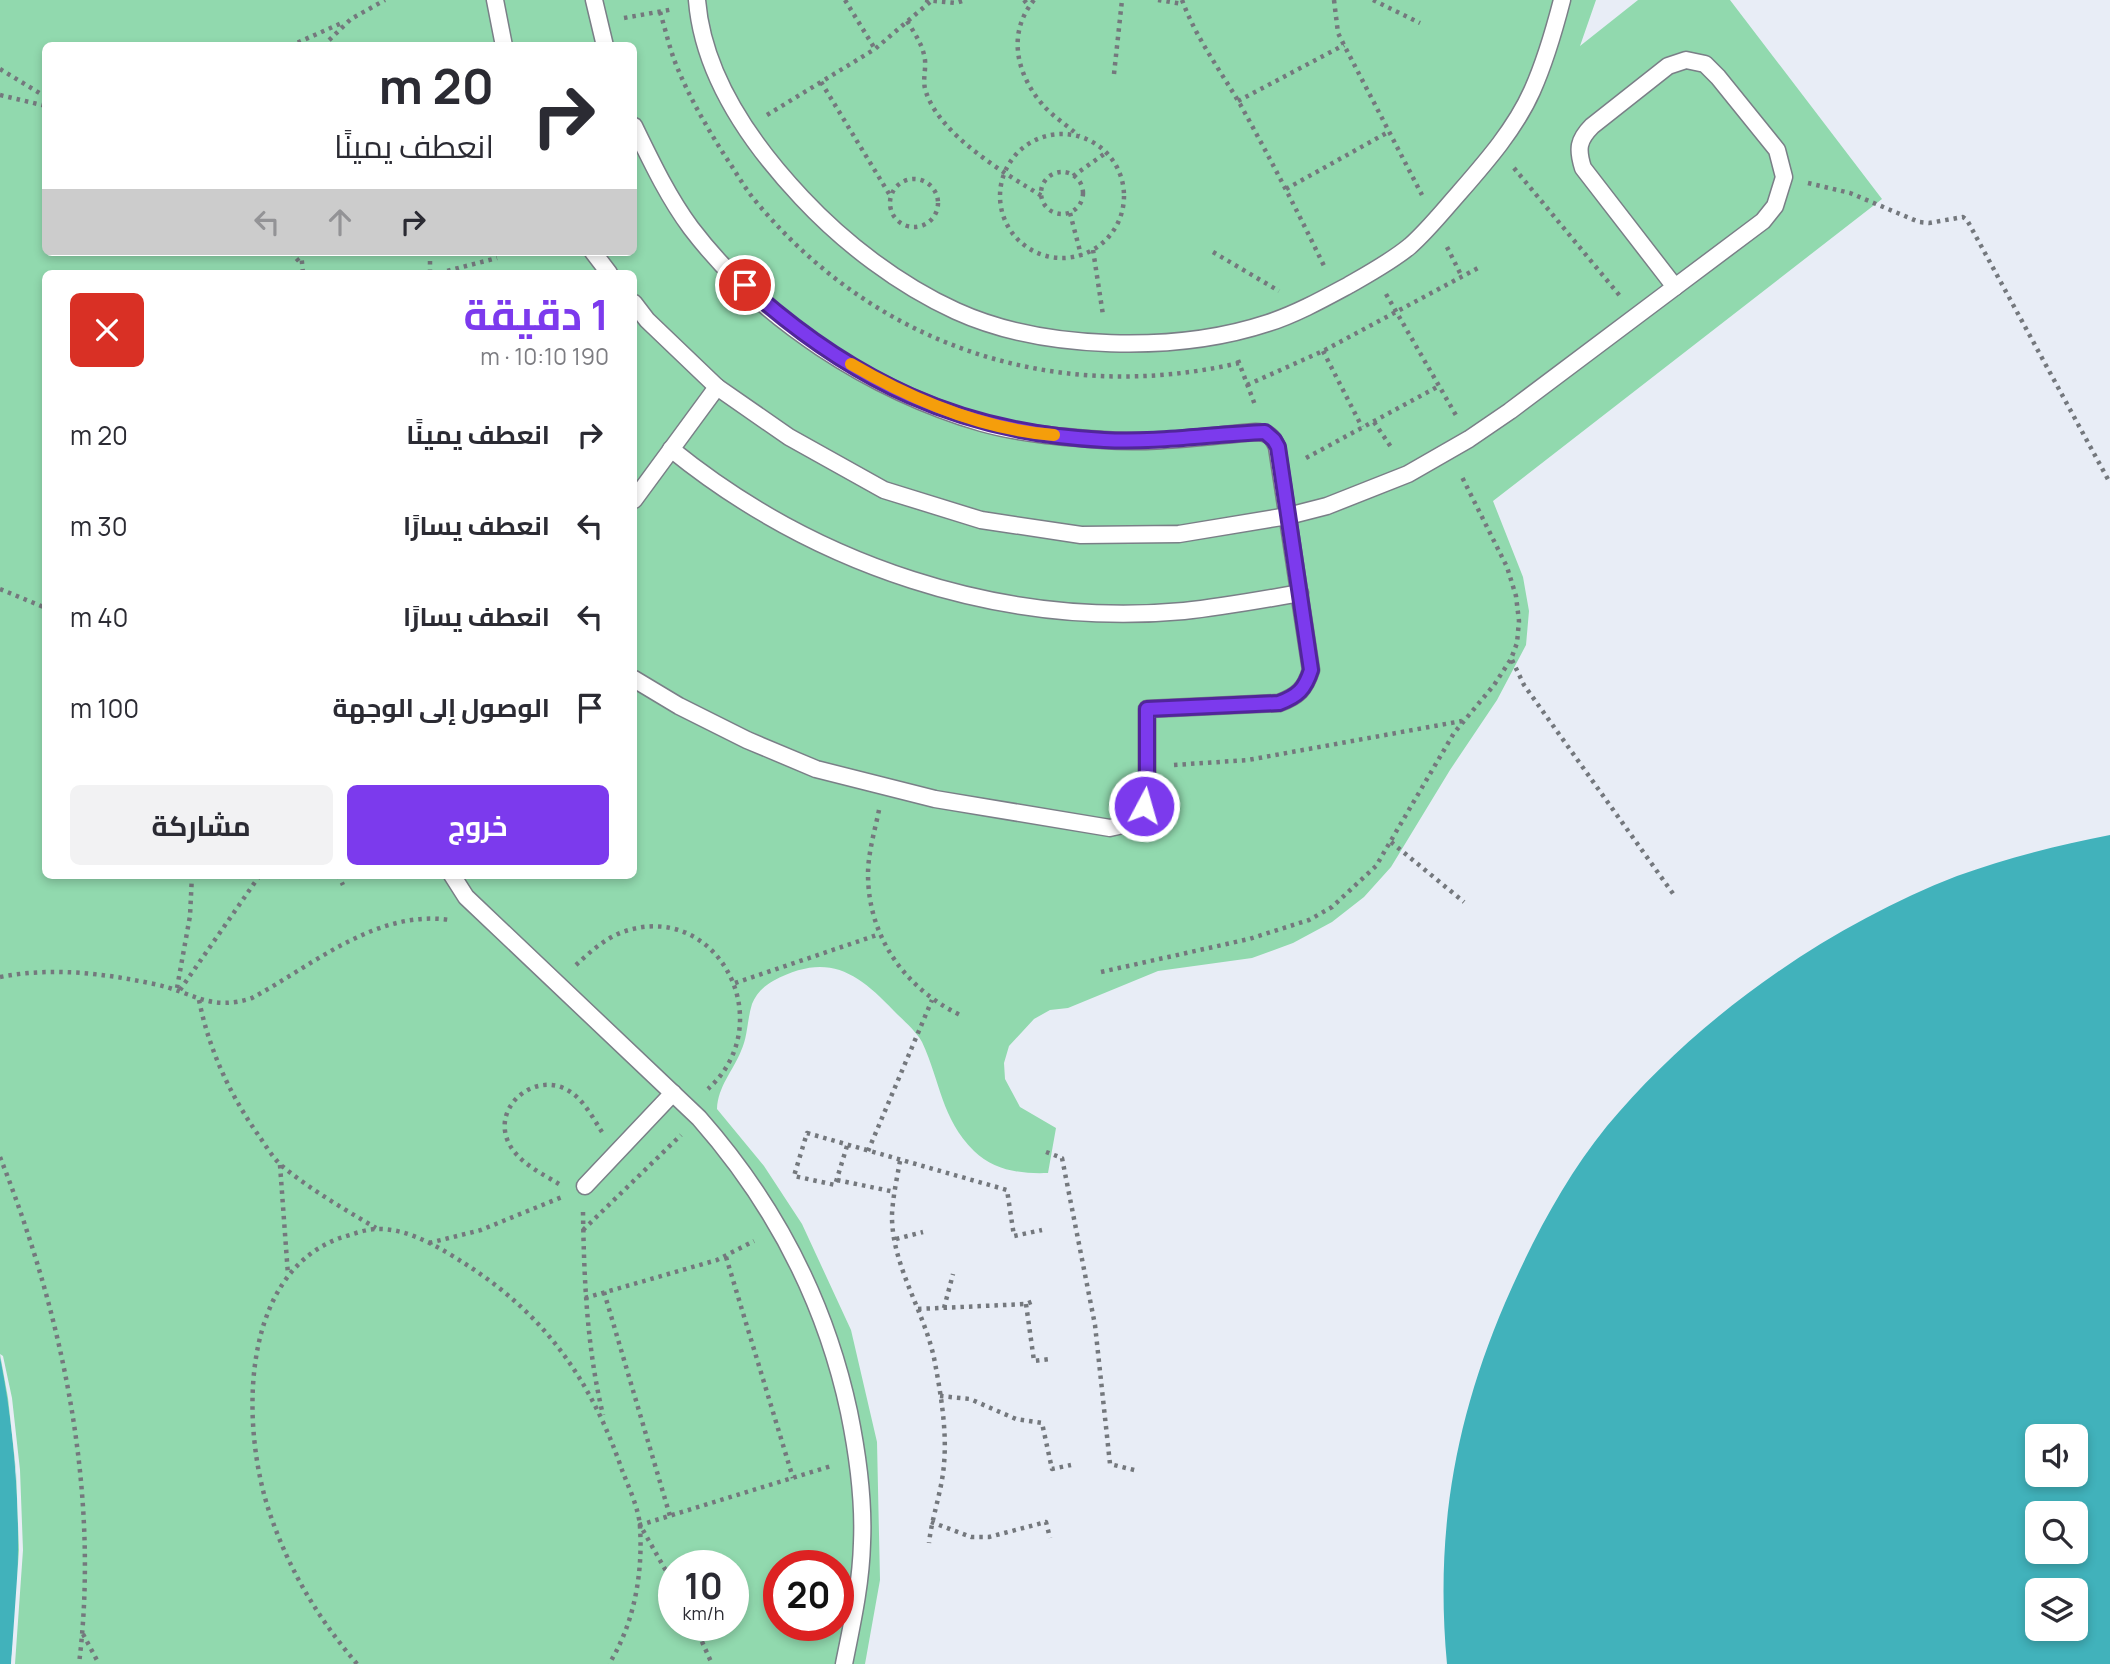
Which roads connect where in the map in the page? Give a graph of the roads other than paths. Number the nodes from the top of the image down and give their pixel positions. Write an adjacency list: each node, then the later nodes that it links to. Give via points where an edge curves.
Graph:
1 (495, 0): 5 (lane)
2 (594, 0): 6 (lane)
3 (1562, 0): 4 (lane, via 1531,93 1497,149 1408,247 1373,272 1268,323 1173,342 1108,344 1057,338 957,312 921,292 831,227 781,175 745,128 717,74)
4 (697, 3)
5 (503, 42)
6 (604, 42)
7 (637, 132): 15 (lane, via 691,227 775,313 824,349 925,404 984,423 1044,435 1106,440 1265,432 1278,447)
8 (596, 256): 9 (lane)
9 (607, 270)
10 (1675, 287): 10 (lane, via 1583,168 1578,153 1587,131 1668,66 1686,60 1705,64 1718,77 1777,150 1784,177 1775,206 1763,221); 15 (lane, via 1469,439 1370,491)
11 (637, 307): 12 (lane)
12 (717, 387): 13 (lane); 15 (lane, via 789,437 884,490 981,520 1082,536 1179,534)
13 (671, 449): 14 (lane); 16 (lane, via 750,507 801,535 908,579 964,594 1017,605 1127,613 1237,605)
14 (637, 495)
15 (1288, 516): 16 (lane)
16 (1300, 593): 17 (lane, via 1311,670 1306,686 1279,703 1147,709 1144,806 1124,825 1110,828 1014,814 816,769 747,740)
17 (637, 681)
18 (455, 879): 19 (lane, via 466,897)
19 (673, 1093): 20 (lane); 21 (lane, via 723,1145 778,1224 831,1342 858,1458 862,1545)
20 (579, 1189)
21 (845, 1664)

